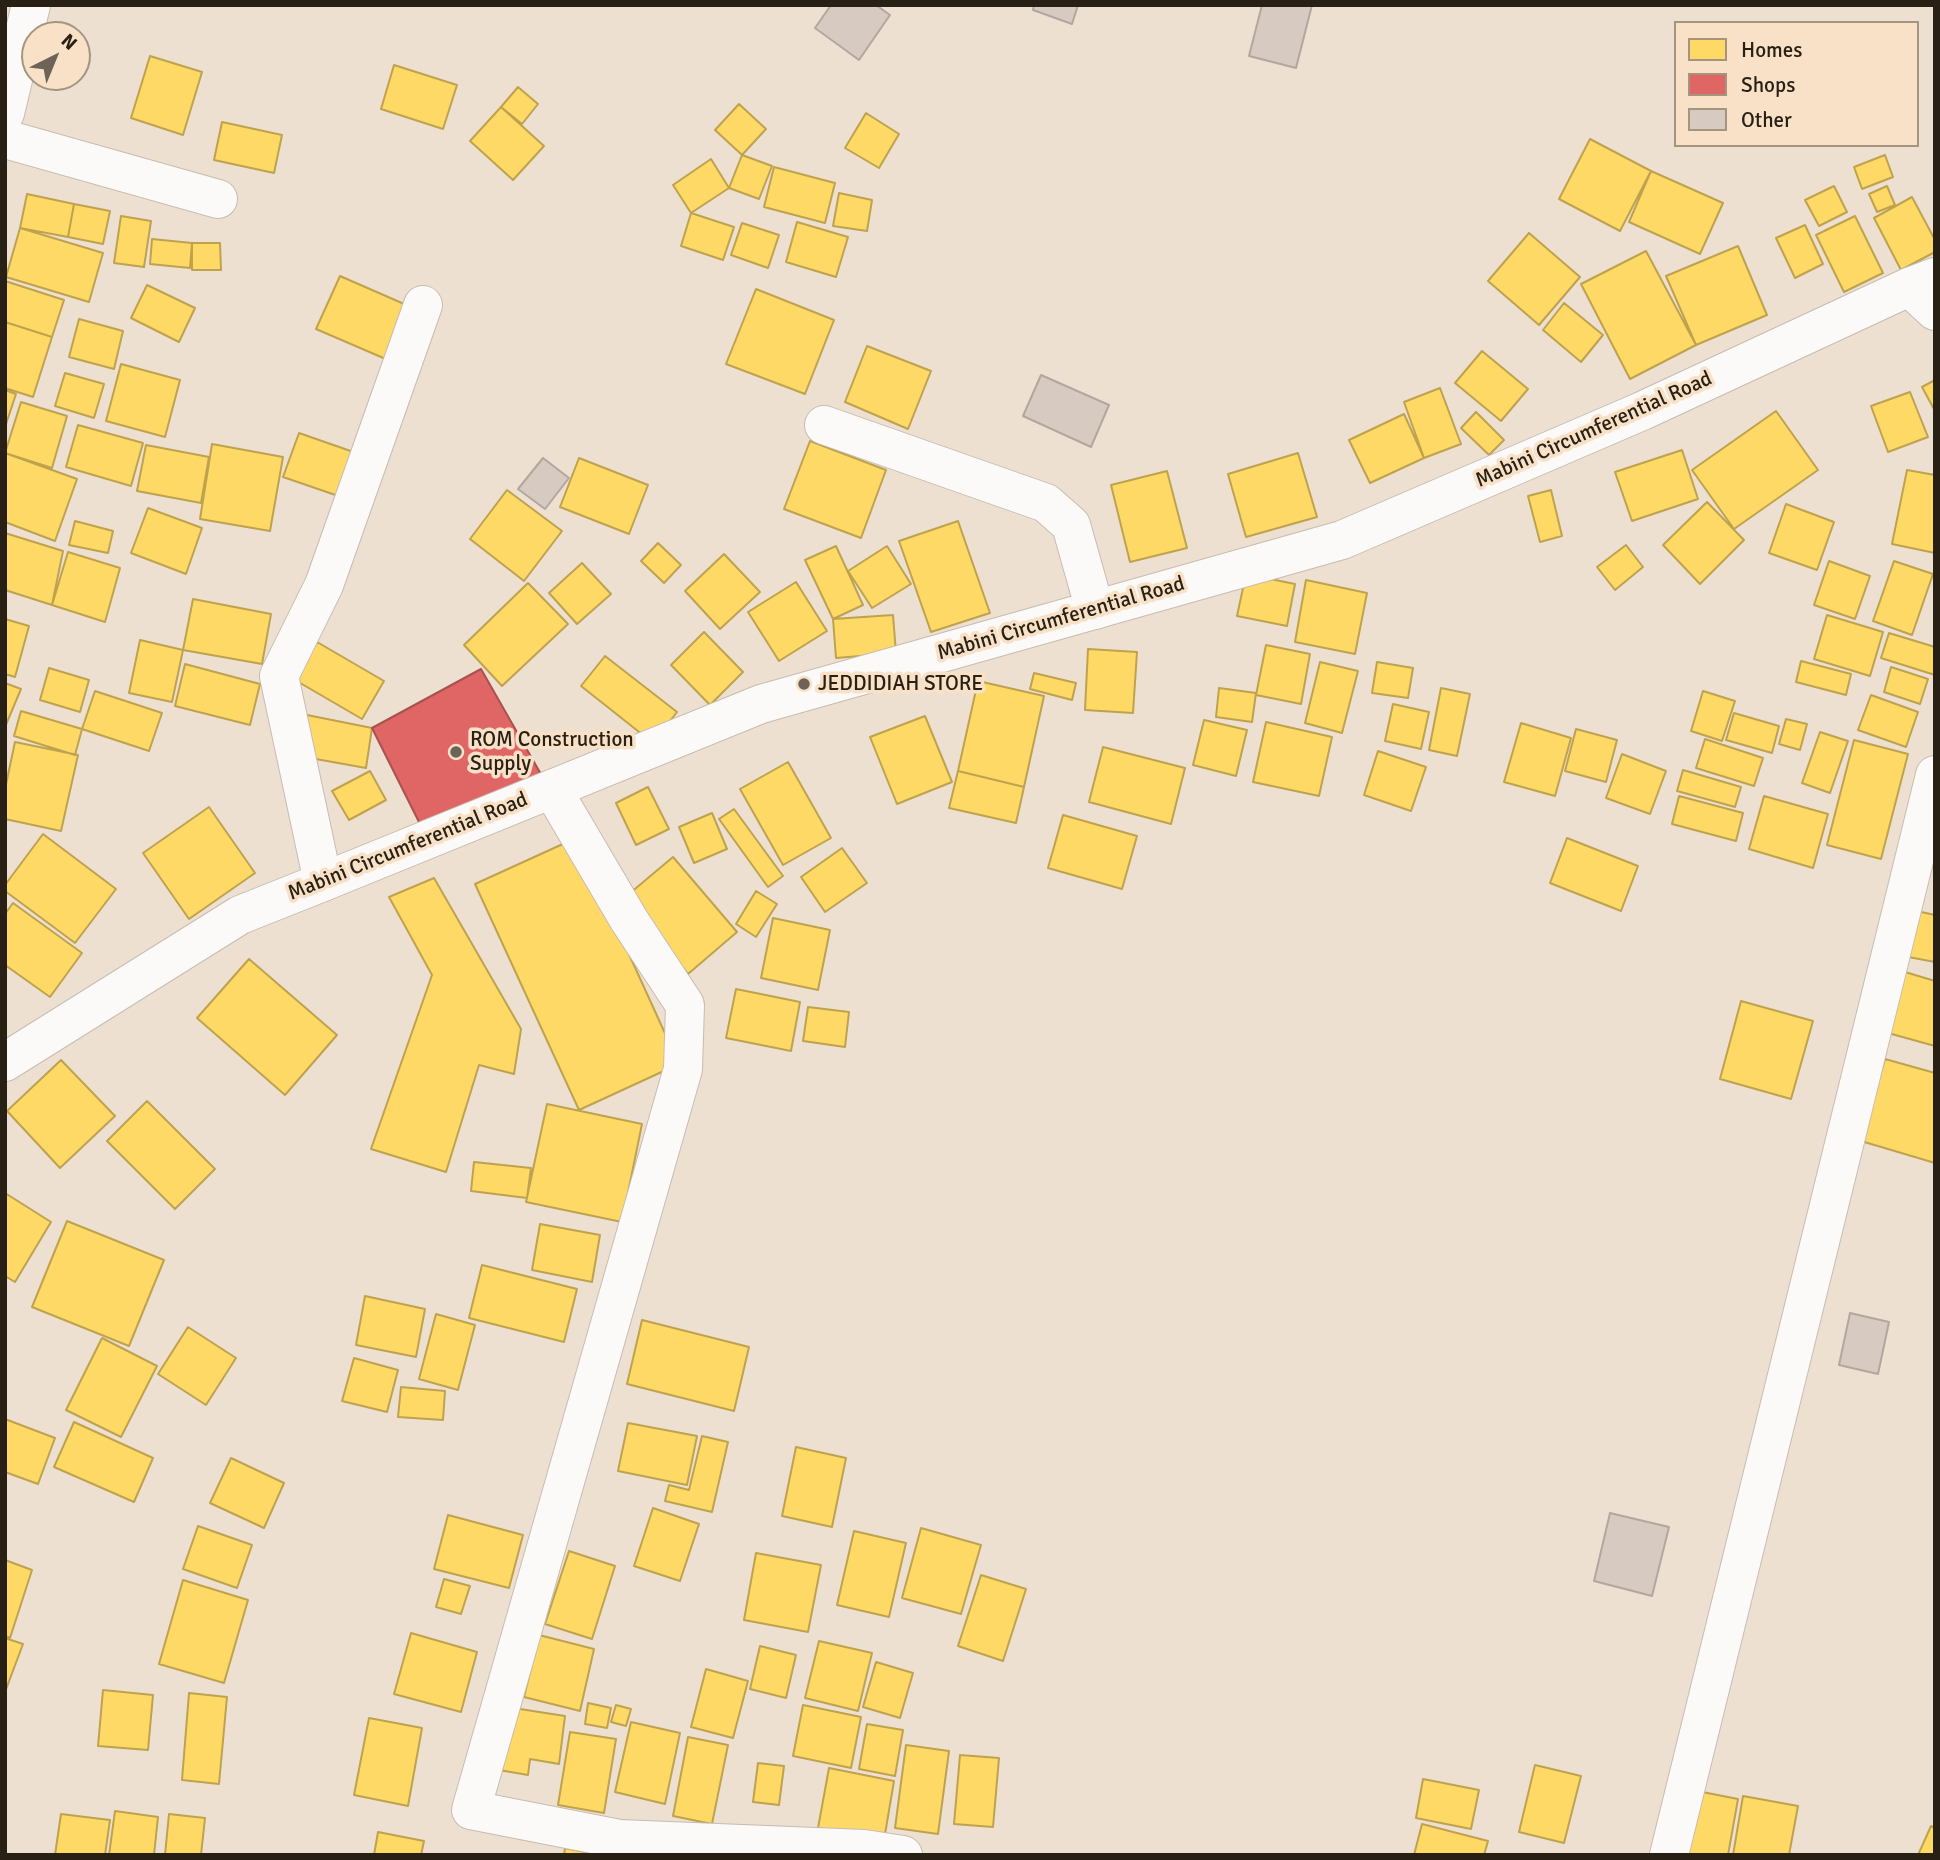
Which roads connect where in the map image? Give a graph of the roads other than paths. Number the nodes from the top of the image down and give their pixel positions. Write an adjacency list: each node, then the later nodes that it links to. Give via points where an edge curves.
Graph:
1 (31, 5): 2 (street)
2 (5, 113)
3 (5, 139): 4 (street)
4 (218, 199)
5 (1926, 292): 8 (street, Mabini Circumferential Road, via 1342,540)
6 (423, 305): 11 (street, via 324,585 279,676)
7 (824, 425): 8 (street, via 1046,503 1070,525)
8 (1095, 610): 10 (street, Mabini Circumferential Road, via 761,704)
9 (1935, 775): 14 (street)
10 (552, 789): 11 (street, Mabini Circumferential Road); 13 (street, via 685,1005 683,1069 471,1810 619,1839 864,1849)
11 (323, 882): 12 (street, Mabini Circumferential Road, via 240,915)
12 (5, 1062)
13 (903, 1855)
14 (1669, 1855)

